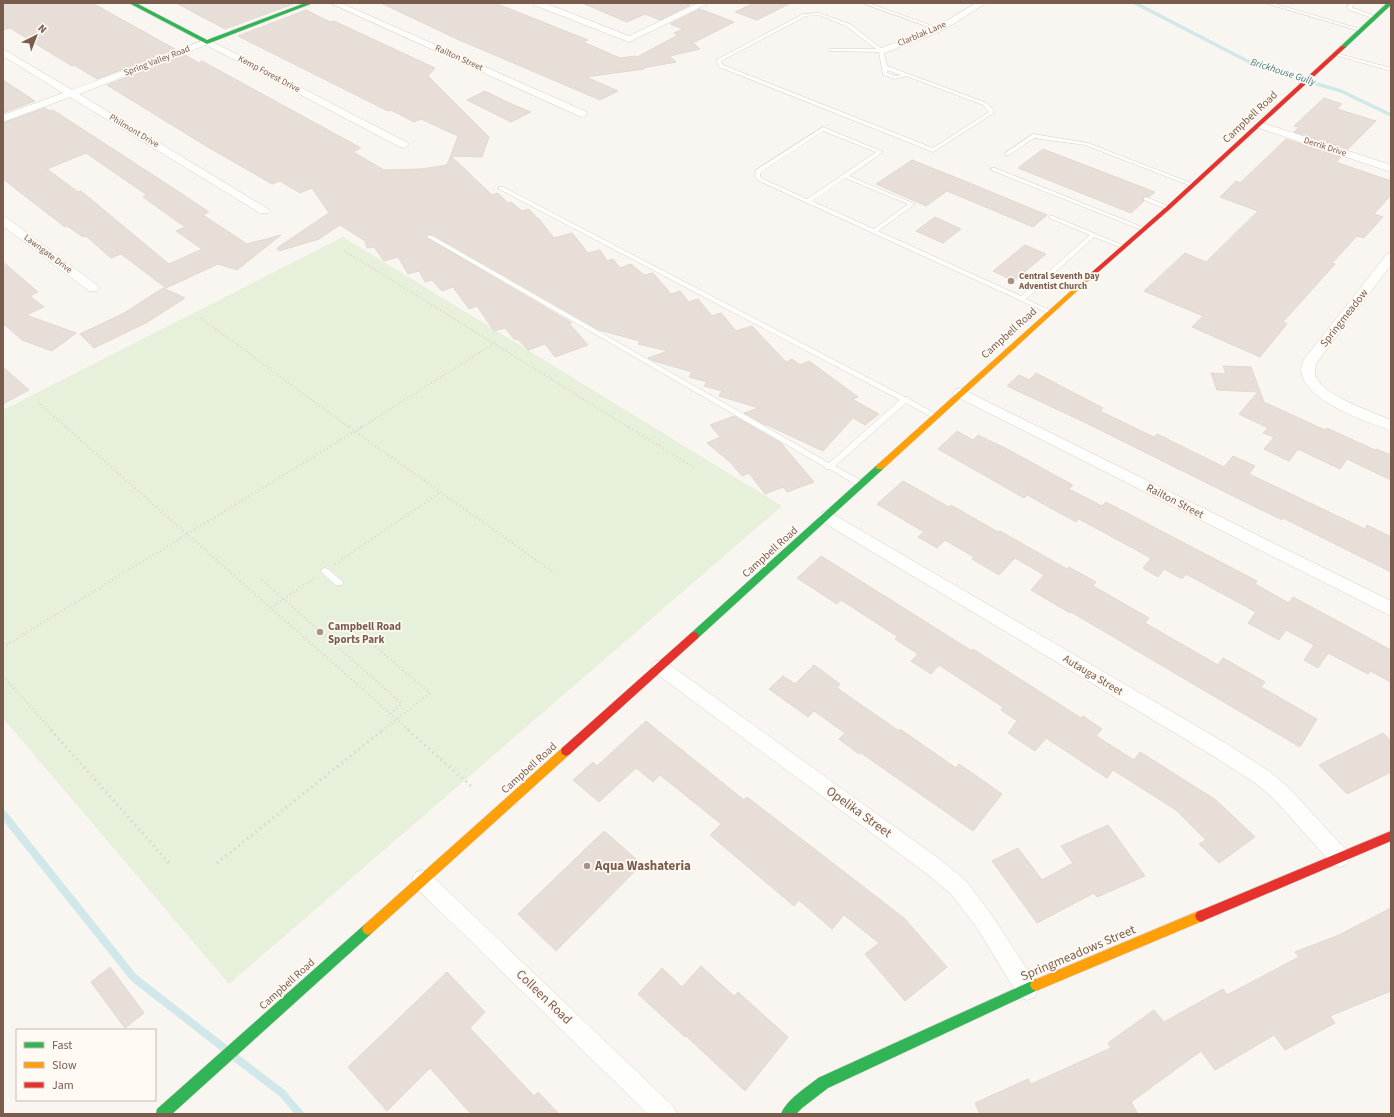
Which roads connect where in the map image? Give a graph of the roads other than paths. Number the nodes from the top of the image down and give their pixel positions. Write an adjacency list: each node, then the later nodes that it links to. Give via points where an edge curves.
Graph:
1 (132, 3): 14 (street, Kemp Forest Drive)
2 (310, 3): 14 (street, Spring Valley Road)
3 (334, 3): 21 (street, Railton Street)
4 (537, 3): 5 (street, via 629,39)
5 (705, 3)
6 (864, 3): 12 (lane)
7 (982, 3): 12 (street, Clarblak Lane)
8 (1267, 3): 13 (lane)
9 (1353, 3): 11 (lane, via 1349,7 1351,9)
10 (1390, 3): 11 (street, Campbell Road)
11 (1375, 17): 13 (street, Campbell Road)
12 (939, 29): 16 (street, Clarblak Lane)
13 (1362, 30): 18 (street, Campbell Road)
14 (207, 42): 20 (street, Spring Valley Road); 24 (street, Kemp Forest Drive)
15 (832, 50): 16 (lane)
16 (881, 51): 16 (lane, via 848,25 820,14 805,15 718,60 721,66 933,150 992,112 985,104 885,67)
17 (3, 52): 20 (street, Philmont Drive)
18 (1337, 54): 19 (lane); 23 (street, Campbell Road)
19 (1391, 70)
20 (71, 93): 22 (street, Spring Valley Road); 34 (street, Philmont Drive)
21 (583, 114)
22 (3, 118)
23 (1260, 125): 26 (street, Derrik Drive); 29 (street, Campbell Road)
24 (404, 145)
25 (1007, 154): 29 (lane, via 1033,136 1086,144)
26 (1391, 169)
27 (993, 170): 37 (lane)
28 (845, 176): 32 (lane); 32 (lane, via 880,152 823,129 758,171 757,176 761,180); 38 (lane, via 912,204)
29 (1194, 185): 33 (street, Campbell Road)
30 (501, 188): 49 (lane)
31 (1146, 199): 33 (lane)
32 (808, 201): 38 (lane)
33 (1168, 208): 37 (street, Campbell Road)
34 (264, 211)
35 (1051, 217): 39 (lane)
36 (3, 220): 45 (street, Lawngate Drive)
37 (1144, 230): 41 (street, Campbell Road)
38 (875, 231): 46 (lane)
39 (1093, 235): 41 (lane); 46 (lane)
40 (430, 238): 52 (lane)
41 (1124, 247): 47 (street, Campbell Road)
42 (1391, 257): 43 (street, Springmeadow)
43 (1377, 274): 44 (street); 51 (street, Springmeadow, via 1310,361 1308,371 1320,392)
44 (1391, 279)
45 (92, 288)
46 (1022, 299): 47 (lane)
47 (1050, 312): 48 (street, Campbell Road)
48 (960, 394): 50 (street, Campbell Road); 57 (street, Railton Street)
49 (906, 399): 50 (lane); 52 (lane)
50 (936, 416): 53 (street, Campbell Road)
51 (1391, 425)
52 (830, 467): 53 (lane)
53 (861, 484): 54 (street, Campbell Road)
54 (826, 517): 58 (street, Campbell Road); 60 (street, Autauga Street, via 1255,773 1281,793)
55 (325, 571): 56 (lane)
56 (339, 583)
57 (1391, 609)
58 (660, 667): 61 (street, Campbell Road); 62 (street, Opelika Street, via 934,867 959,888 984,921)
59 (1391, 836): 60 (street, Springmeadows Street)
60 (1340, 858): 62 (street, Springmeadows Street)
61 (422, 880): 63 (street, Campbell Road); 64 (street, Colleen Road)
62 (1027, 989): 65 (street, Springmeadows Street, via 823,1083)
63 (162, 1114)
64 (665, 1114)
65 (787, 1114)

